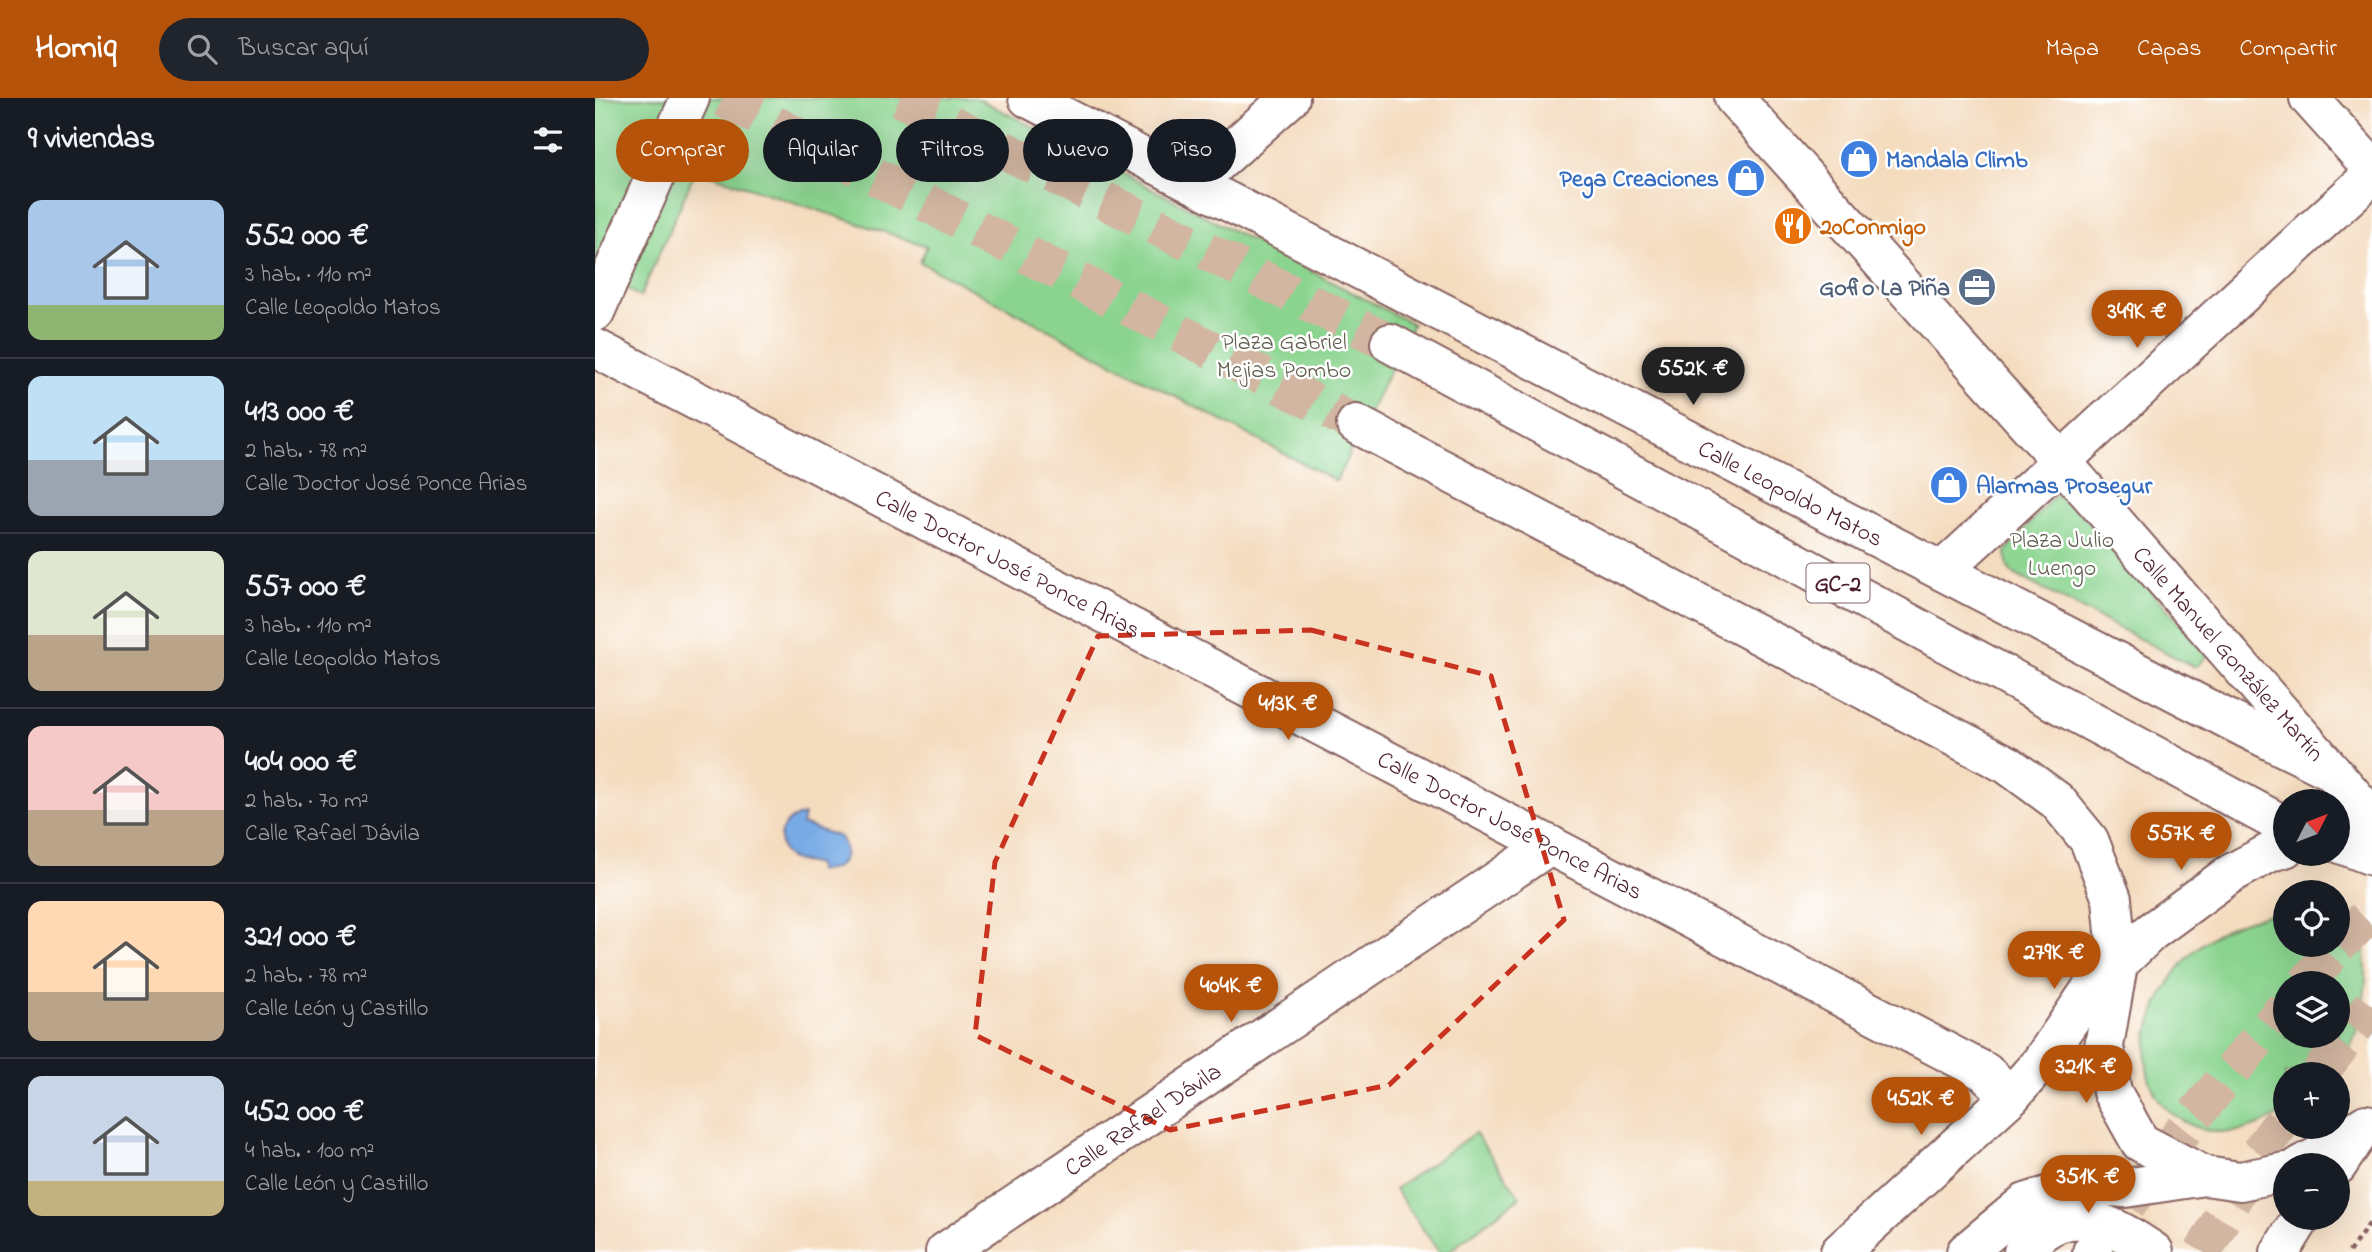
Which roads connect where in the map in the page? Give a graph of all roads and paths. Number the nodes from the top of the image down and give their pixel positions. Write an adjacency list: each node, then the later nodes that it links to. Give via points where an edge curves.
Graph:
1 (690, 98): 9 (main road)
2 (1028, 98): 8 (main road, Calle Leopoldo Matos)
3 (1290, 98): 8 (main road)
4 (1734, 98): 13 (main road, Calle Manuel González Martín)
5 (2309, 98): 6 (main road)
6 (2372, 168)
7 (2372, 175): 13 (main road)
8 (1195, 183): 14 (main road, Calle Leopoldo Matos)
9 (595, 312)
10 (1390, 342): 17 (main road, GC-2)
11 (595, 348): 18 (main road, Calle Doctor José Ponce Arias)
12 (1356, 424): 22 (main road, via 2008,765 2057,801 2089,840 2112,899)
13 (2061, 461): 14 (main road); 15 (main road, Calle Manuel González Martín)
14 (1943, 570): 15 (main road, Calle Leopoldo Matos)
15 (2332, 771): 16 (main road, Calle Manuel González Martín)
16 (2361, 818)
17 (2273, 820)
18 (1550, 845): 23 (main road, Calle Doctor José Ponce Arias, via 1985,1072); 31 (main road, Calle Rafael Dávila)
19 (2350, 848): 21 (main road)
20 (2273, 851): 22 (main road, via 2199,896 2151,932)
21 (2372, 856)
22 (2118, 965): 23 (main road, via 2089,992 2041,1062); 28 (main road, via 2104,1046 2112,1092 2140,1142)
23 (2011, 1096): 32 (main road)
24 (2367, 1122): 25 (main road); 26 (main road)
25 (2320, 1153)
26 (2346, 1153)
27 (2273, 1174): 28 (main road, via 2240,1181)
28 (2205, 1175): 33 (main road, via 2125,1188 2082,1185 2025,1203)
29 (2372, 1220): 37 (path)
30 (2294, 1230): 36 (main road)
31 (945, 1252)
32 (1840, 1252)
33 (1966, 1252)
34 (2023, 1252): 35 (main road, via 2042,1232 2081,1217 2122,1231)
35 (2154, 1252)
36 (2280, 1252)
37 (2349, 1252)

